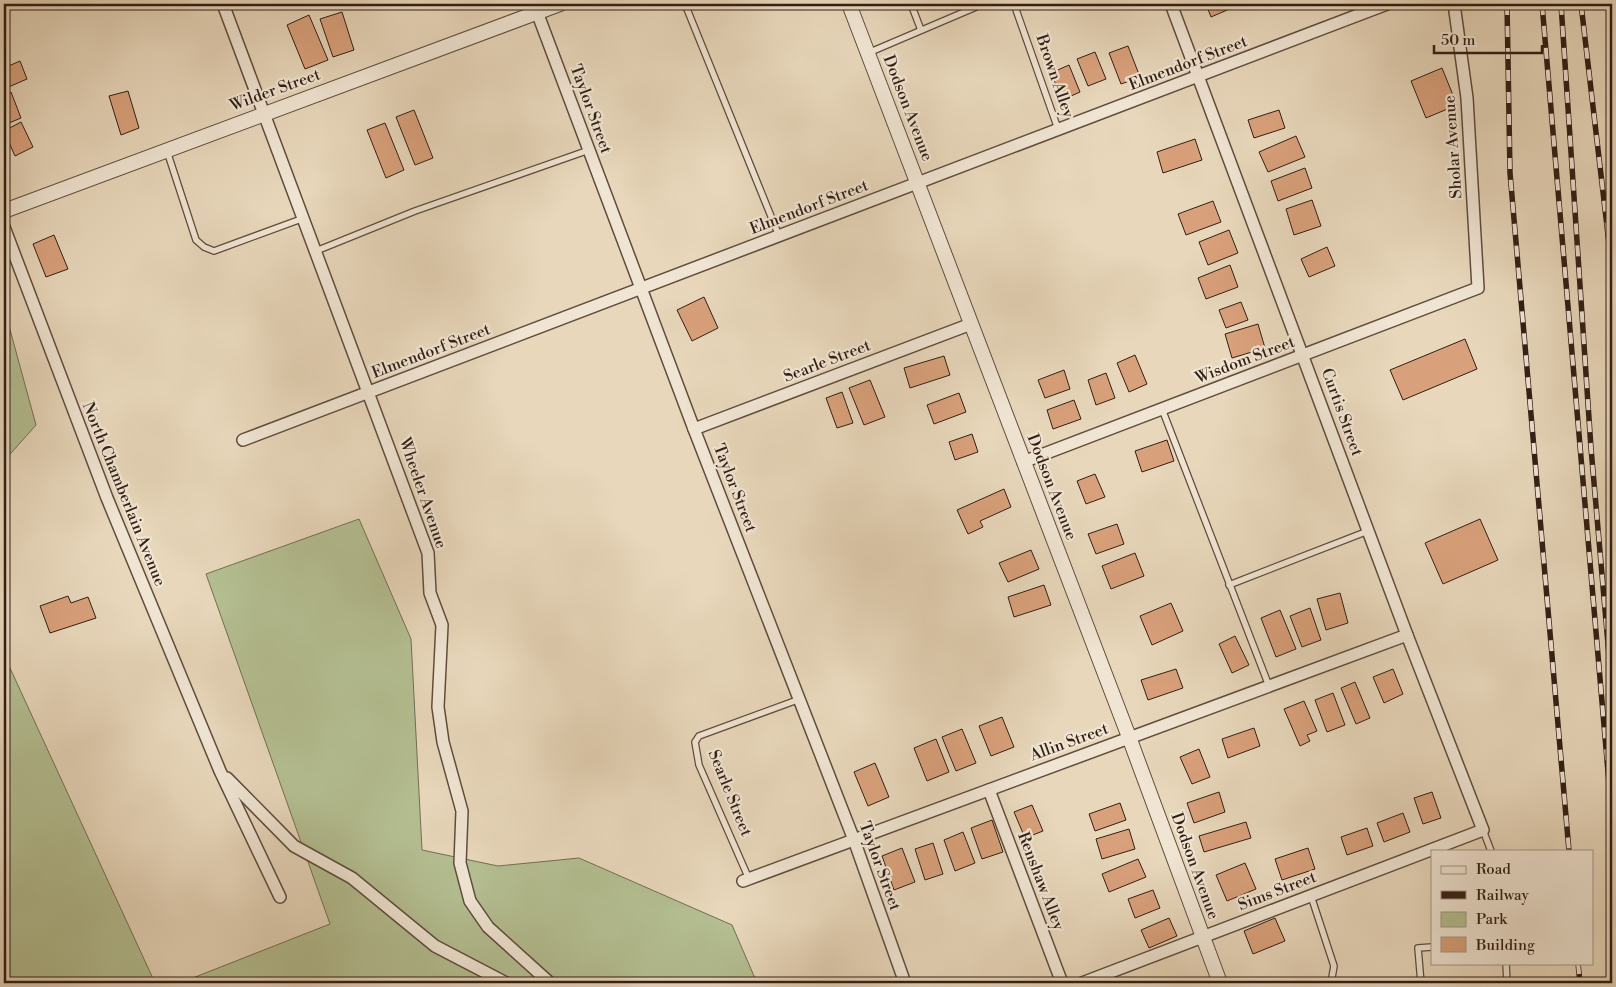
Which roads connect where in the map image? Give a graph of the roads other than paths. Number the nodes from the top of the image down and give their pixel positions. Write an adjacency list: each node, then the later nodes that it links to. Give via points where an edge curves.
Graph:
1 (223, 4): 15 (street, Wheeler Avenue)
2 (560, 4): 11 (street, Wilder Street)
3 (686, 4): 23 (lane)
4 (849, 4): 13 (street, Dodson Avenue)
5 (911, 4): 12 (lane)
6 (1014, 4): 16 (lane, Brown Alley)
7 (1171, 4): 14 (street, Curtis Street)
8 (1387, 4): 14 (street, Elmendorf Street)
9 (1454, 4): 25 (street, Sholar Avenue, via 1467,98)
10 (976, 7): 12 (lane)
11 (536, 8): 15 (street, Wilder Street); 18 (street, Taylor Street)
12 (921, 30): 13 (lane)
13 (868, 53): 19 (street, Dodson Avenue)
14 (1198, 76): 16 (street, Elmendorf Street); 28 (street, Curtis Street)
15 (264, 112): 17 (street, Wilder Street); 21 (street, Wheeler Avenue)
16 (1058, 129): 19 (street, Elmendorf Street)
17 (166, 150): 20 (street, Wilder Street); 21 (lane, via 196,240 204,247 214,251)
18 (589, 150): 24 (lane, via 415,211); 26 (street, Taylor Street)
19 (918, 183): 23 (street, Elmendorf Street); 27 (street, Dodson Avenue)
20 (4, 211)
21 (304, 218): 24 (street, Wheeler Avenue)
22 (4, 227): 40 (street, North Chamberlain Avenue, via 106,498)
23 (779, 236): 26 (street, Elmendorf Street)
24 (316, 251): 29 (street, Wheeler Avenue)
25 (1478, 288): 28 (street, Wisdom Street)
26 (641, 289): 29 (street, Elmendorf Street); 31 (street, Taylor Street)
27 (971, 324): 31 (street, Searle Street); 33 (street, Dodson Avenue)
28 (1303, 354): 30 (street, Wisdom Street); 34 (street, Curtis Street)
29 (370, 392): 32 (street, Elmendorf Street); 52 (street, Wheeler Avenue, via 428,553 430,593 442,625 438,708 443,742 462,811 460,863 470,901 488,927)
30 (1162, 409): 33 (street, Wisdom Street); 35 (lane)
31 (694, 429): 38 (street, Taylor Street)
32 (243, 440)
33 (1023, 462): 39 (street, Dodson Avenue)
34 (1368, 531): 35 (lane); 36 (street, Curtis Street)
35 (1229, 585): 37 (lane)
36 (1407, 634): 37 (street, Allin Street); 42 (street, Curtis Street)
37 (1269, 686): 39 (street, Allin Street)
38 (800, 699): 43 (street, Taylor Street); 45 (lane, Searle Street, via 699,736 696,742 699,765)
39 (1129, 737): 41 (street, Allin Street); 48 (street, Dodson Avenue)
40 (220, 772): 47 (street, North Chamberlain Avenue); 51 (street, North Chamberlain Avenue, via 294,846 352,878 435,946)
41 (989, 790): 43 (street, Allin Street); 54 (street, Renshaw Alley)
42 (1483, 830): 44 (lane); 46 (street, Sims Street)
43 (854, 840): 45 (street, Allin Street); 53 (street, Taylor Street)
44 (1491, 850)
45 (746, 880)
46 (1311, 896): 48 (street, Sims Street); 57 (lane, via 1334,966)
47 (280, 897)
48 (1203, 937): 55 (street, Sims Street); 56 (street, Dodson Avenue)
49 (1431, 947): 58 (lane, via 1418,948)
50 (1506, 964): 59 (lane)
51 (506, 983)
52 (550, 983)
53 (905, 983)
54 (1062, 983)
55 (1082, 983)
56 (1220, 983)
57 (1331, 983)
58 (1421, 983)
59 (1508, 983)

